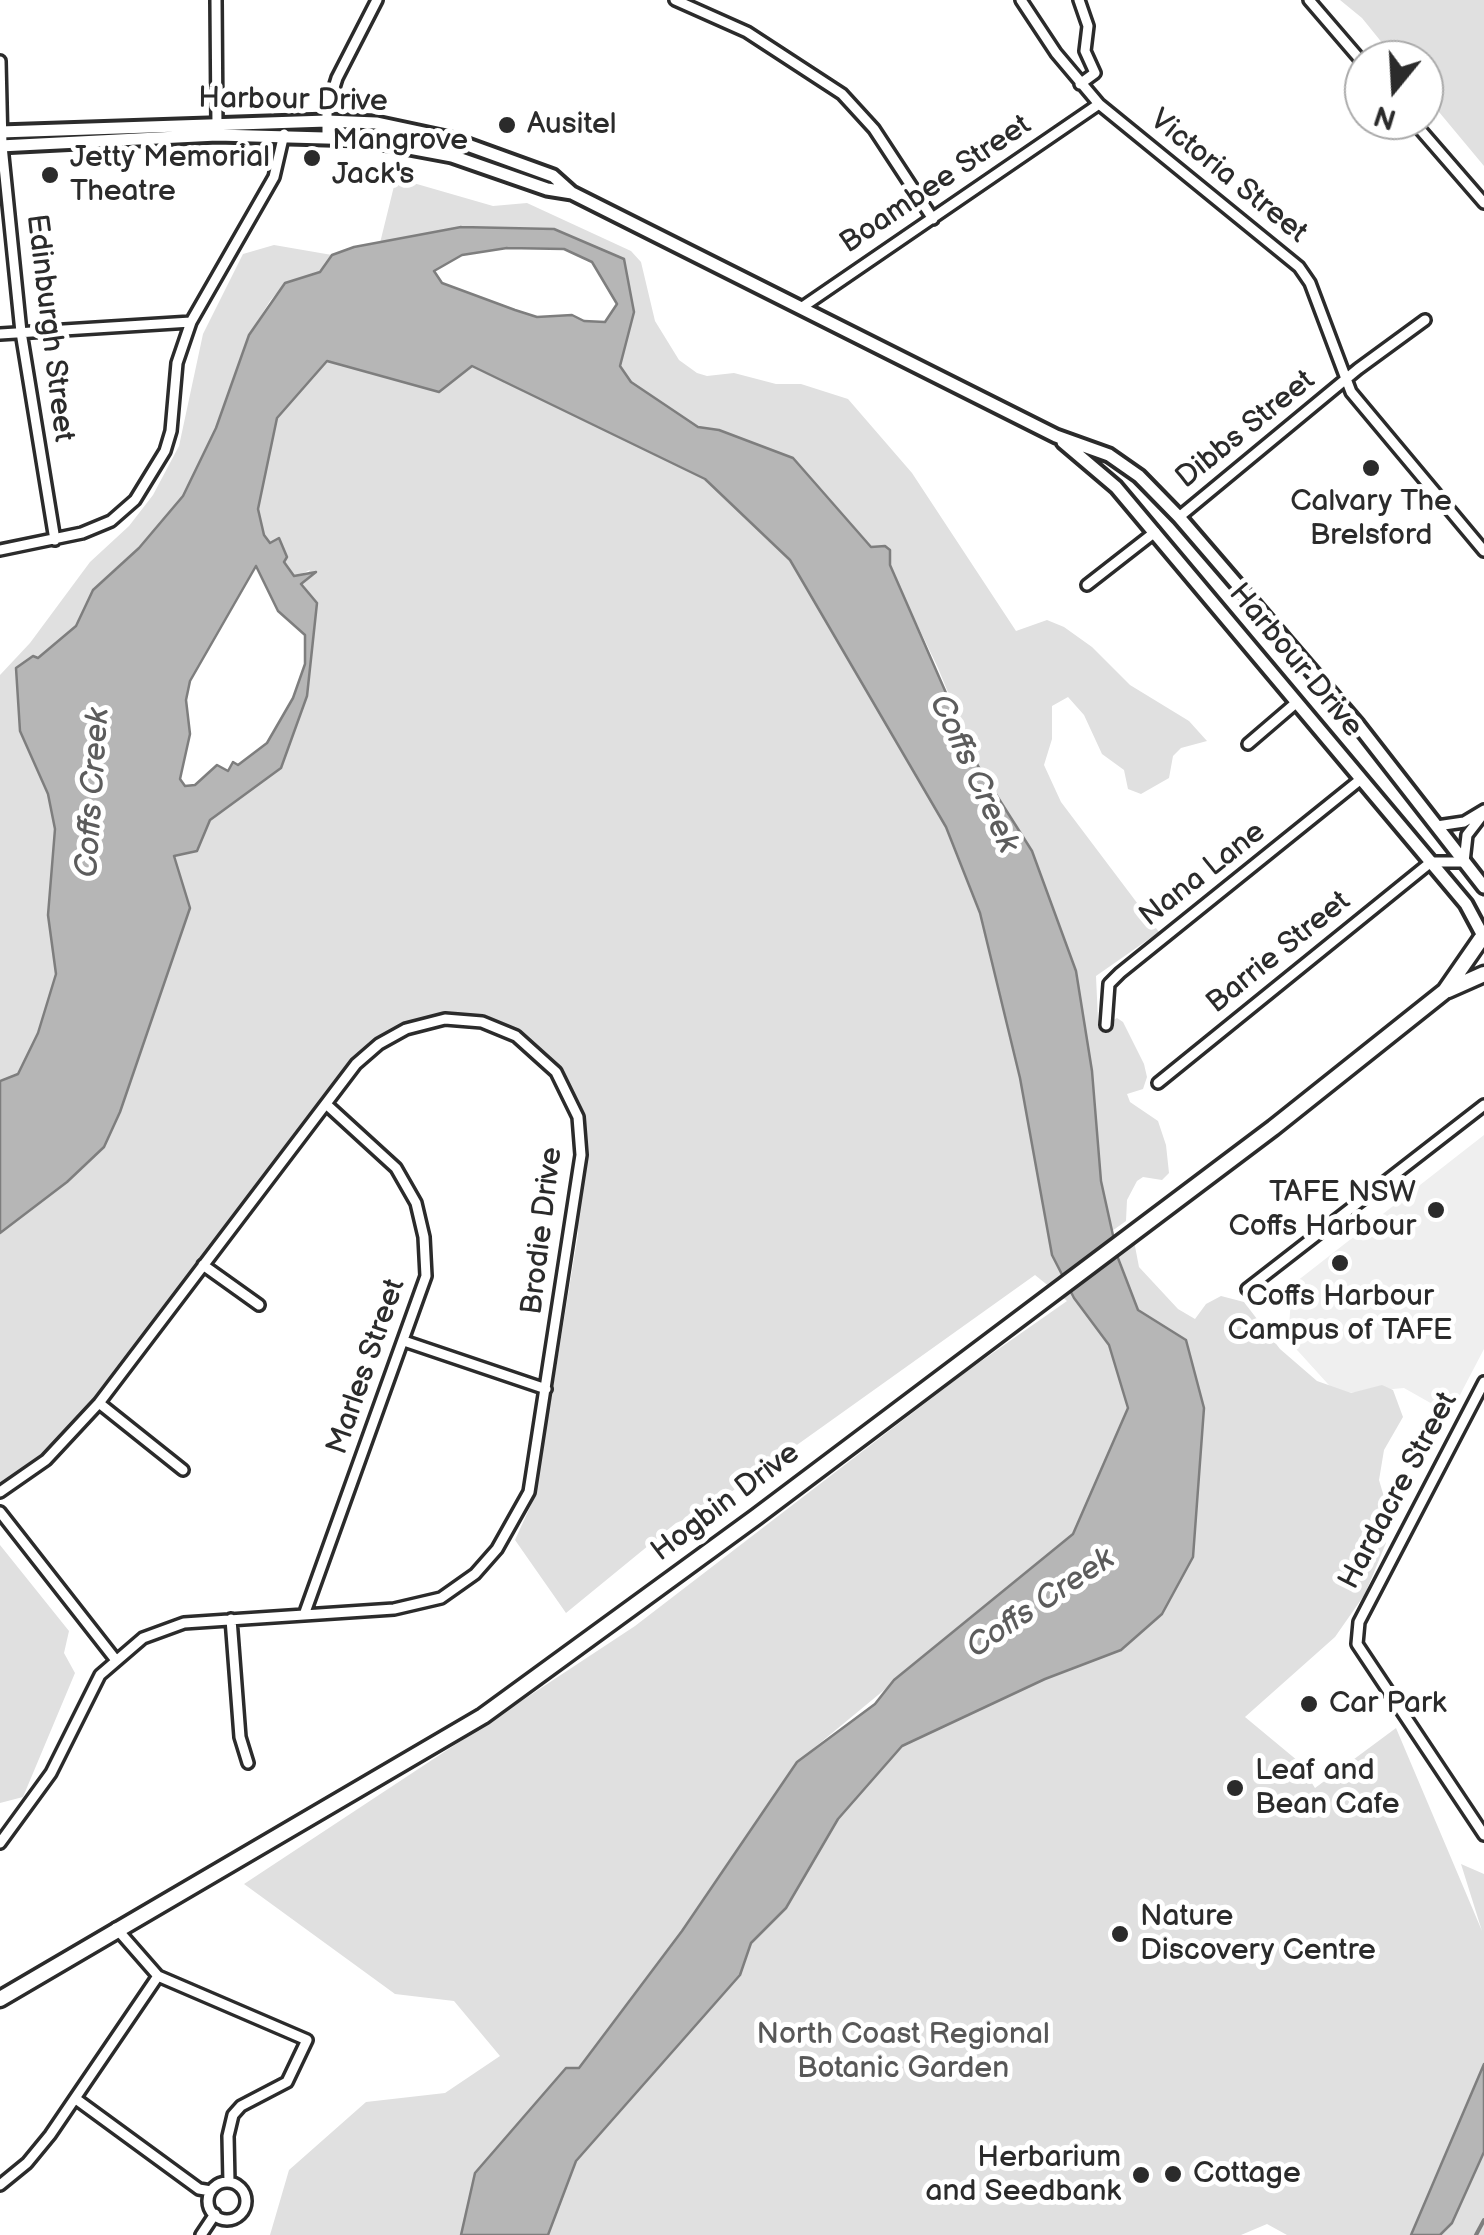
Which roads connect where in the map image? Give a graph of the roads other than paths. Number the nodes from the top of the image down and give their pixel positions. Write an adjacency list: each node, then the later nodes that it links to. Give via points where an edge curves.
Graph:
1 (216, 0): 12 (street)
2 (377, 0): 11 (street, via 337,78)
3 (675, 0): 20 (street, via 747,32 842,94 874,129)
4 (1022, 0): 9 (street, Victoria Street)
5 (1080, 0): 9 (street, via 1088,26 1085,52 1095,72)
6 (1309, 0): 7 (street)
7 (1344, 41)
8 (0, 61): 13 (street, Edinburgh Street)
9 (1080, 84): 10 (street, Victoria Street)
10 (1099, 104): 20 (street, Boambee Street); 26 (street, Victoria Street, via 1299,267)
11 (327, 121): 12 (street, Harbour Drive); 15 (street); 18 (street, Harbour Drive, via 376,123 451,139 517,160)
12 (217, 128): 13 (street, Harbour Drive); 14 (street, Harbour Drive); 17 (street, Harbour Drive)
13 (0, 132): 17 (street, Edinburgh Street)
14 (284, 134): 15 (street, Harbour Drive); 23 (street, via 274,177)
15 (327, 137): 18 (street, Harbour Drive, via 452,156)
16 (1429, 140): 19 (street)
17 (1, 146): 24 (street, Edinburgh Street)
18 (572, 192): 21 (street, Harbour Drive)
19 (1484, 203)
20 (933, 219): 21 (street, Boambee Street)
21 (801, 308): 27 (street, Harbour Drive)
22 (1425, 320): 26 (street, Dibbs Street)
23 (191, 322): 24 (street); 30 (street, via 177,363 168,441 134,500 111,521)
24 (21, 332): 25 (street); 30 (street, Edinburgh Street)
25 (0, 334)
26 (1345, 382): 28 (street, Dibbs Street); 32 (street, Victoria Street)
27 (1056, 436): 28 (street, Harbour Drive, via 1110,455); 29 (street, Harbour Drive, via 1099,469)
28 (1179, 517): 38 (street, Harbour Drive)
29 (1154, 532): 33 (street); 34 (street, Harbour Drive)
30 (55, 540): 31 (street)
31 (0, 550)
32 (1484, 551)
33 (1087, 585)
34 (1297, 702): 35 (street); 36 (street, Harbour Drive)
35 (1248, 744)
36 (1361, 780): 39 (street, Harbour Drive); 45 (street, Nana Lane, via 1120,973 1110,984)
37 (1484, 812): 38 (street); 40 (street, via 1467,835)
38 (1437, 826): 40 (street, Harbour Drive)
39 (1431, 862): 40 (street); 42 (street, Harbour Drive); 46 (street, Barrie Street)
40 (1464, 862): 41 (street, Harbour Drive)
41 (1484, 887)
42 (1483, 936): 44 (main road, Hogbin Drive)
43 (1484, 974): 44 (main road, Hogbin Drive)
44 (1445, 991): 65 (main road, Hogbin Drive, via 1145,1225 483,1716)
45 (1106, 1025)
46 (1158, 1083)
47 (326, 1104): 49 (street, Brodie Drive); 52 (street, Marles Street, via 384,1154 416,1203 426,1276); 54 (street, Brodie Drive, via 380,1044 406,1028 445,1019 482,1022 516,1036 556,1072 578,1116 581,1155)
48 (1484, 1105): 50 (street)
49 (203, 1265): 51 (street); 55 (street, Brodie Drive)
50 (1247, 1288)
51 (259, 1305)
52 (404, 1341): 54 (street); 59 (street, Marles Street)
53 (1484, 1382): 63 (street, Hardacre Street, via 1359,1622 1356,1644)
54 (546, 1389): 59 (street, Brodie Drive, via 529,1492 475,1574 441,1598 394,1609)
55 (99, 1403): 56 (street); 57 (street, Brodie Drive, via 46,1460)
56 (184, 1470)
57 (0, 1492)
58 (0, 1512): 61 (street)
59 (304, 1615): 60 (street, Brodie Drive)
60 (231, 1619): 61 (street, Brodie Drive, via 171,1626); 62 (street)
61 (115, 1659): 64 (street, Brodie Drive, via 92,1688 38,1794)
62 (248, 1763)
63 (1483, 1829)
64 (0, 1844)
65 (116, 1928): 66 (street); 67 (main road, Hogbin Drive)
66 (158, 1976): 68 (street); 69 (street, via 308,2040 287,2082 233,2116)
67 (0, 1999)
68 (76, 2100): 70 (street, via 27,2164); 71 (street)
69 (229, 2182): 71 (street); 72 (street, via 243,2190 245,2206 235,2218)
70 (0, 2185)
71 (211, 2191): 72 (street)
72 (215, 2214): 73 (street)
73 (201, 2235)

